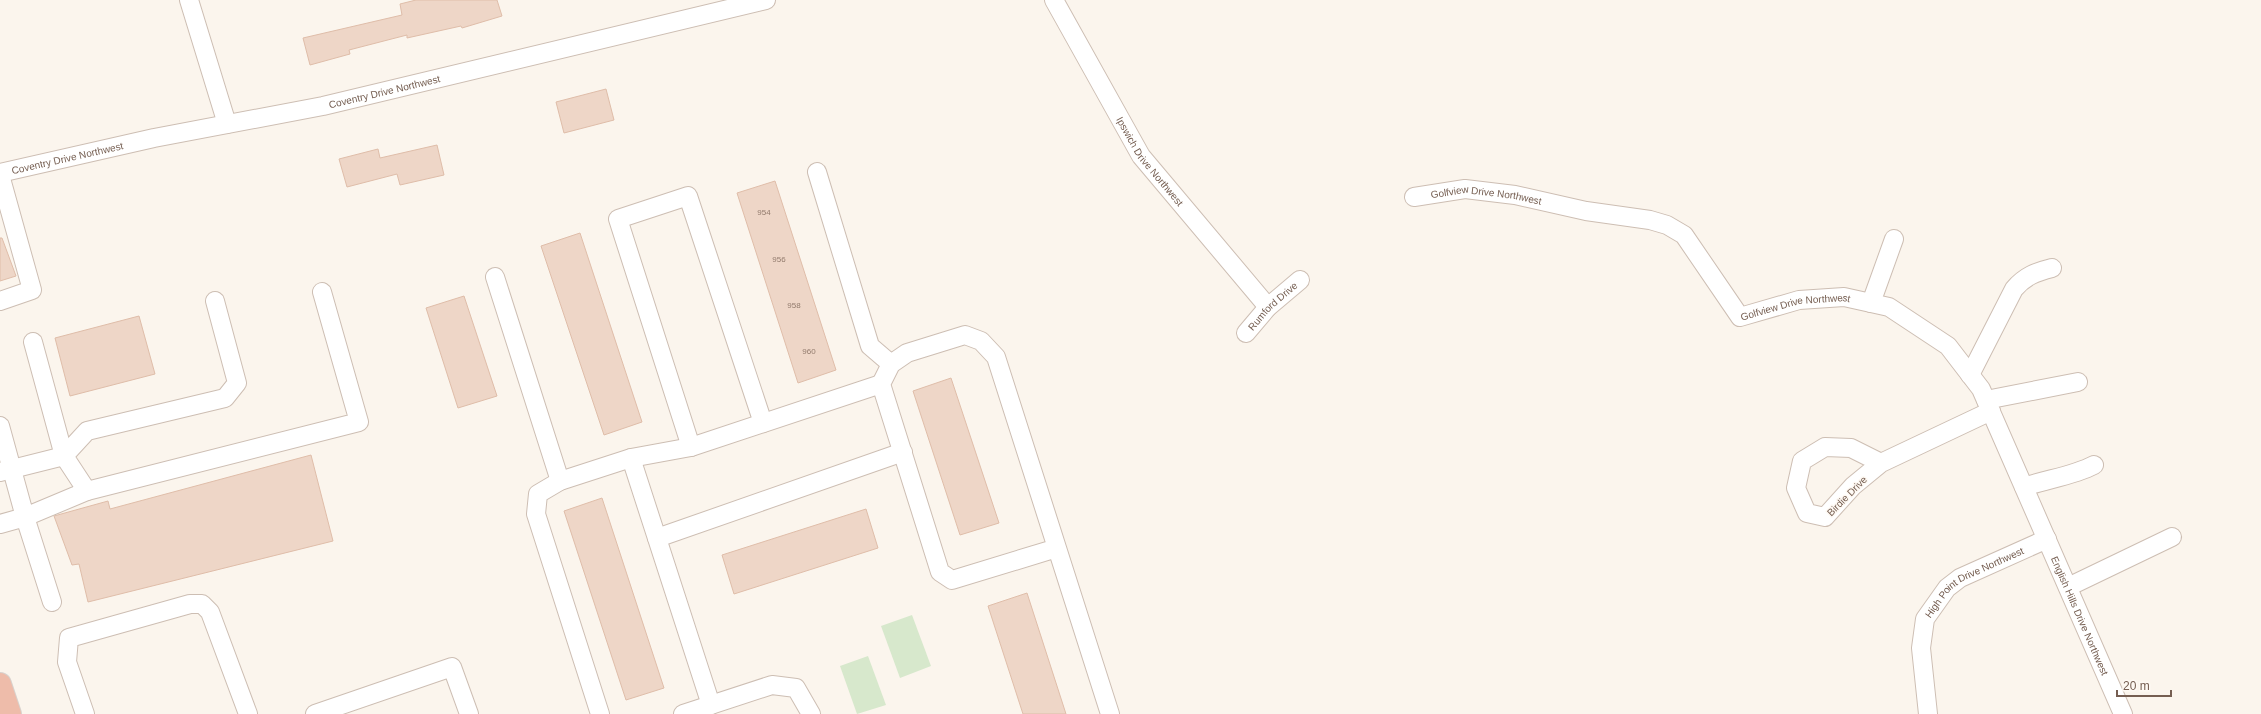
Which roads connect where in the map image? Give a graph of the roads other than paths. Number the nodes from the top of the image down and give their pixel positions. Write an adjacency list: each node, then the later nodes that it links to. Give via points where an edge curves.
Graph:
1 (189, 0): 5 (street)
2 (766, 0): 4 (street, Coventry Drive Northwest)
3 (1054, 0): 18 (street, Ipswich Drive Northwest, via 1141,156)
4 (719, 6): 5 (street, Coventry Drive Northwest, via 323,106)
5 (227, 124): 7 (street, Coventry Drive Northwest)
6 (817, 172): 21 (street, via 870,346)
7 (0, 174): 9 (street)
8 (1414, 197): 17 (street, Golfview Drive Northwest, via 1465,189 1515,195 1667,225 1684,235 1740,317 1799,300 1844,297)
9 (7, 226): 15 (street, via 32,290)
10 (1894, 239): 17 (street)
11 (2052, 268): 22 (street, via 2033,273 2014,289)
12 (495, 278): 35 (street)
13 (1300, 280): 18 (street, Rumford Drive)
14 (322, 292): 37 (street, via 358,422)
15 (0, 301)
16 (215, 301): 30 (street, via 237,383 225,398 87,431)
17 (1871, 304): 22 (street, Golfview Drive Northwest, via 1889,307 1948,346)
18 (1268, 307): 19 (street, Rumford Drive)
19 (1246, 334)
20 (33, 342): 30 (street)
21 (891, 364): 24 (street); 43 (street, via 908,353 965,335 981,341 996,357)
22 (1970, 375): 25 (street, Golfview Drive Northwest, via 1981,389)
23 (2078, 382): 25 (street, Birdie Drive)
24 (881, 384): 26 (street); 29 (street)
25 (1988, 405): 32 (street, Birdie Drive); 36 (street, Golfview Drive Northwest)
26 (763, 423): 28 (street); 28 (street, via 688,196 618,219)
27 (0, 426): 34 (street)
28 (691, 447): 31 (street)
29 (903, 452): 41 (street); 43 (street, via 940,572 952,580)
30 (64, 456): 34 (street); 37 (street)
31 (631, 458): 35 (street); 41 (street)
32 (1881, 463): 32 (street, Birdie Drive, via 1853,486 1825,518 1807,513 1796,488 1802,461 1825,447 1850,448)
33 (2094, 465): 36 (street, via 2082,472)
34 (6, 471): 38 (street)
35 (560, 481): 53 (street, via 538,494 536,514)
36 (2024, 487): 42 (street, Golfview Drive Northwest)
37 (87, 491): 38 (street)
38 (25, 517): 39 (street); 45 (street)
39 (0, 524)
40 (2172, 537): 44 (street)
41 (657, 538): 47 (street)
42 (2047, 539): 44 (street, English Hills Drive Northwest); 57 (street, High Point Drive Northwest, via 1960,578 1947,588 1928,614 1921,648)
43 (1057, 548): 56 (street)
44 (2068, 587): 58 (street, English Hills Drive Northwest)
45 (52, 602)
46 (0, 684): 48 (highway)
47 (711, 705): 54 (street); 55 (street, via 772,685 796,688)
48 (10, 714)
49 (85, 714): 50 (street, via 67,662 68,638 190,604 202,604 210,612)
50 (248, 714)
51 (315, 714): 52 (street, via 452,667)
52 (469, 714)
53 (600, 714)
54 (683, 714)
55 (811, 714)
56 (1110, 714)
57 (1928, 714)
58 (2123, 714)

